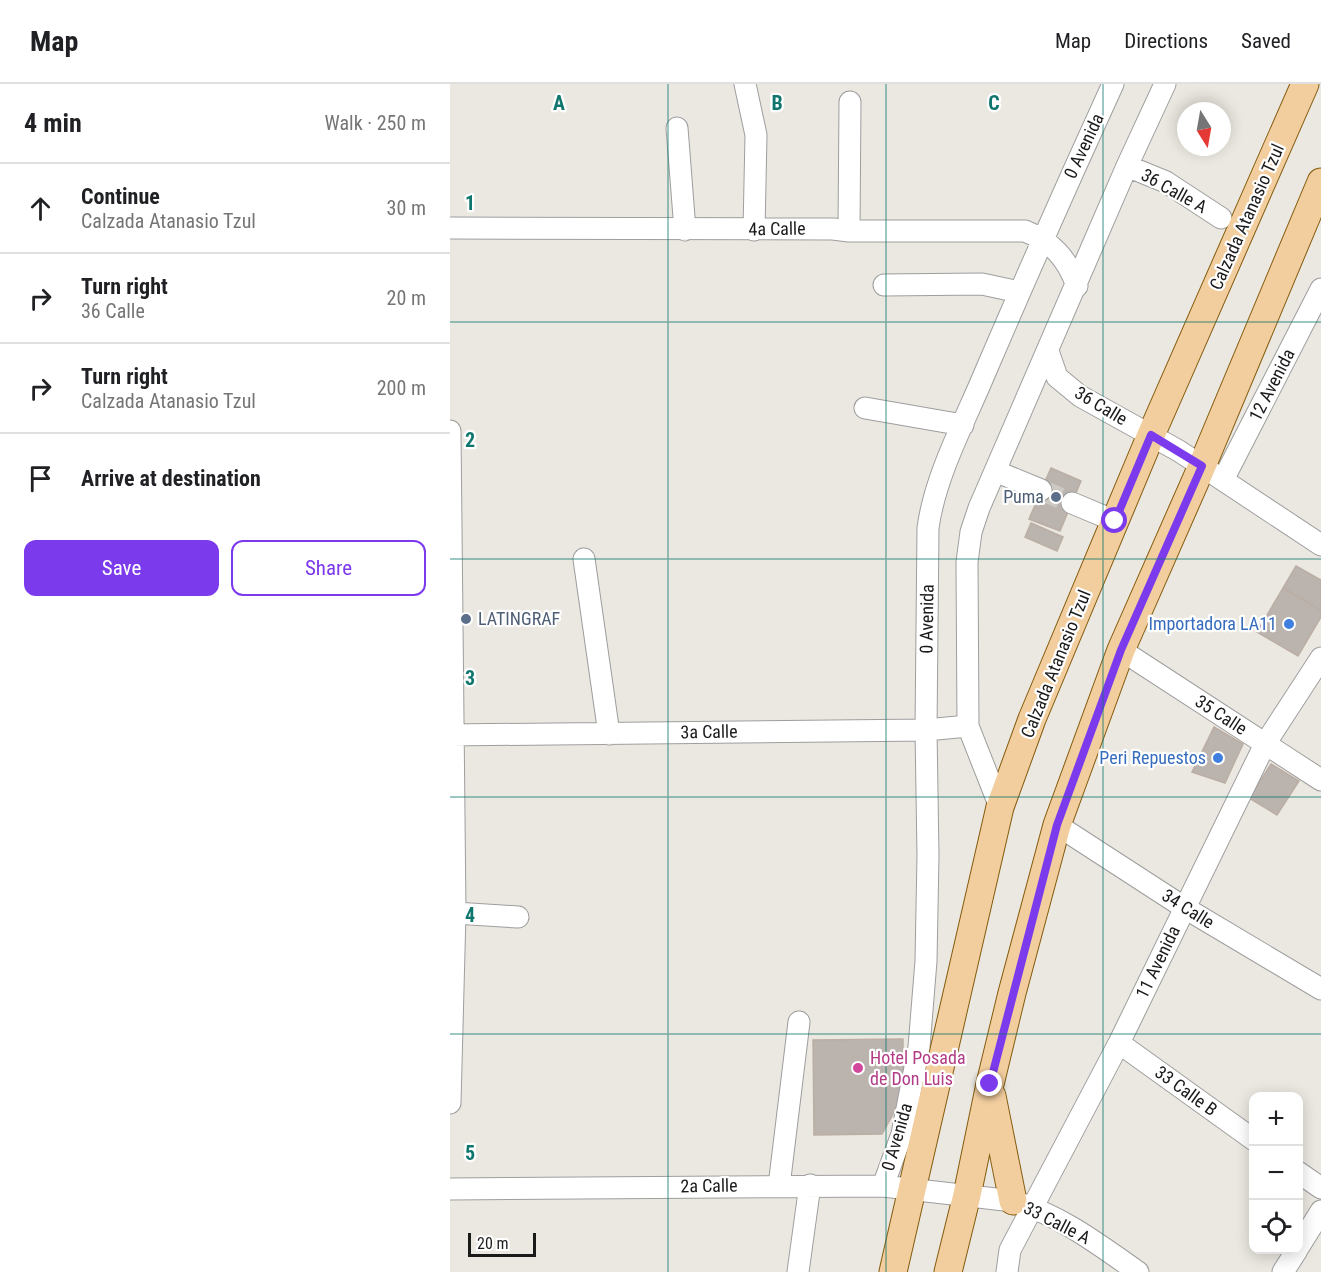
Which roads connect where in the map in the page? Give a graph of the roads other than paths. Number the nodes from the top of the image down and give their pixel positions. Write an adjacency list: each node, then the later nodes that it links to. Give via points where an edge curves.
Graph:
1 (746, 84): 12 (street, via 756,135)
2 (1113, 84): 14 (street, 0 Avenida)
3 (1165, 84): 7 (street)
4 (1305, 84): 23 (main road, Calzada Atanasio Tzul)
5 (850, 102): 13 (street)
6 (677, 128): 11 (street)
7 (1127, 166): 9 (street, 36 Calle A, via 1166,182); 16 (street)
8 (1321, 182): 25 (main road)
9 (1221, 218)
10 (450, 228): 11 (street, 4a Calle)
11 (685, 230): 12 (street, 4a Calle)
12 (754, 230): 13 (street, 4a Calle)
13 (849, 231): 14 (street, 4a Calle, via 1025,231)
14 (1042, 238): 16 (street, via 1071,268); 18 (street, 0 Avenida)
15 (884, 285): 18 (street, via 982,284)
16 (1077, 286): 19 (street)
17 (1321, 289): 25 (street, 12 Avenida)
18 (1019, 292): 21 (street, 0 Avenida)
19 (1048, 351): 23 (street, 36 Calle, via 1057,377 1080,396); 24 (street)
20 (865, 408): 21 (street)
21 (963, 425): 34 (street, 0 Avenida, via 931,506 928,528)
22 (450, 431): 36 (street)
23 (1151, 435): 25 (street, 36 Calle); 28 (main road, Calzada Atanasio Tzul)
24 (995, 471): 26 (street); 33 (street, via 971,532 967,562)
25 (1212, 473): 29 (street, 36 Calle); 31 (main road)
26 (1041, 490)
27 (1072, 503): 28 (street)
28 (1115, 521): 39 (main road, Calzada Atanasio Tzul, via 1032,719)
29 (1321, 545)
30 (584, 559): 35 (street)
31 (1121, 650): 37 (street, 35 Calle); 40 (main road)
32 (1321, 658): 37 (street, 11 Avenida)
33 (968, 726): 34 (street, 3a Calle); 39 (street)
34 (926, 730): 35 (street, 3a Calle); 53 (street, 0 Avenida, via 926,961 919,1047 902,1134)
35 (609, 734): 36 (street, 3a Calle)
36 (451, 735): 42 (street)
37 (1265, 744): 38 (street, 35 Calle); 41 (street, 11 Avenida)
38 (1321, 780)
39 (1000, 807): 56 (main road, Calzada Atanasio Tzul)
40 (1057, 825): 41 (street, 34 Calle); 47 (main road)
41 (1185, 908): 44 (street, 34 Calle); 46 (street, 11 Avenida)
42 (455, 913): 43 (street); 48 (street)
43 (518, 917)
44 (1321, 989)
45 (799, 1022): 52 (street)
46 (1119, 1043): 49 (street, 33 Calle B); 58 (street, 11 Avenida)
47 (990, 1084): 57 (main road); 58 (main road)
48 (450, 1103)
49 (1249, 1136)
50 (1303, 1175): 54 (street)
51 (810, 1185): 52 (street, 2a Calle); 53 (street, 2a Calle); 62 (street)
52 (778, 1186): 55 (street, 2a Calle)
53 (883, 1186): 56 (street, 2a Calle)
54 (1321, 1188)
55 (450, 1189)
56 (913, 1189): 57 (street, 2a Calle); 63 (main road, Calzada Atanasio Tzul)
57 (967, 1195): 58 (street, 33 Calle A); 64 (main road)
58 (1024, 1204): 65 (street, 11 Avenida); 66 (street, 33 Calle A, via 1077,1230)
59 (1320, 1216): 60 (street)
60 (1303, 1242)
61 (1295, 1254): 67 (street)
62 (798, 1272)
63 (893, 1272)
64 (948, 1272)
65 (1007, 1272)
66 (1138, 1272)
67 (1283, 1272)

